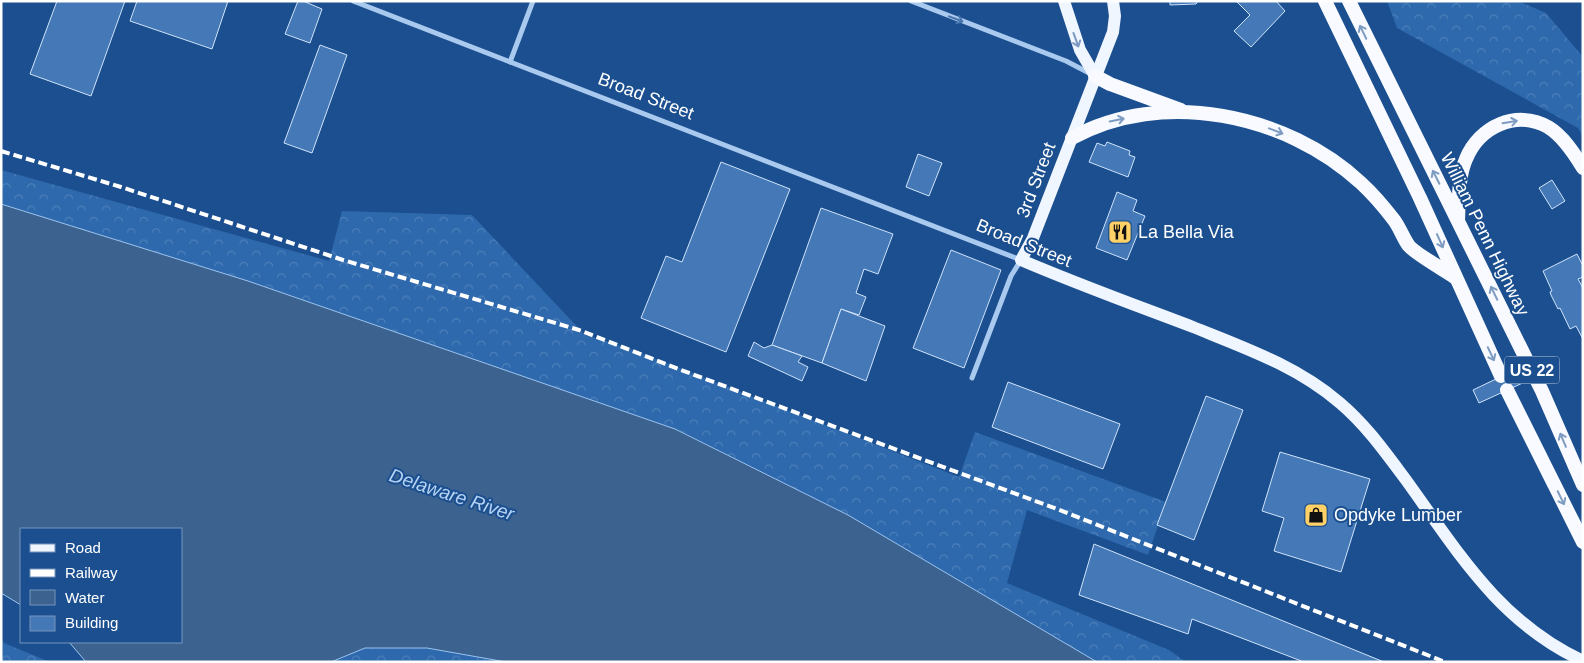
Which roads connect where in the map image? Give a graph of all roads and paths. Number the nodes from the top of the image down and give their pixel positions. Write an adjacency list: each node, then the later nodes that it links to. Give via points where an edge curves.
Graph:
1 (353, 1): 8 (street, Broad Street)
2 (534, 1): 8 (street)
3 (910, 1): 9 (street, one-way to 9, via 1066,61)
4 (1064, 1): 9 (main road, one-way to 9, via 1080,50)
5 (1113, 1): 9 (main road, 3rd Street, via 1113,32)
6 (1325, 1): 15 (highway, US 22, one-way to 15)
7 (1348, 1): 13 (highway, William Penn Highway / US 22, one-way to 7)
8 (510, 62): 14 (street, Broad Street)
9 (1096, 76): 10 (highway); 11 (main road, 3rd Street)
10 (1186, 112): 11 (highway, one-way to 10, via 1089,128 1124,118); 15 (highway, one-way to 15, via 1259,124 1326,156 1373,196 1394,220 1410,247)
11 (1072, 138): 14 (main road, 3rd Street, via 1033,238)
12 (1583, 168): 13 (highway, one-way to 12, via 1466,160 1471,148 1494,126 1529,121 1547,127 1562,139)
13 (1458, 221): 19 (highway, William Penn Highway / US 22, one-way to 13, via 1542,391)
14 (1021, 260): 17 (street, 3rd Street); 21 (main road, Broad Street, via 1259,353 1325,391 1379,443 1469,567 1506,610 1541,637)
15 (1456, 278): 16 (highway, US 22, one-way to 16)
16 (1501, 376)
17 (972, 378)
18 (1507, 390): 20 (highway, US 22, one-way to 20)
19 (1583, 485)
20 (1583, 542)
21 (1583, 661)

